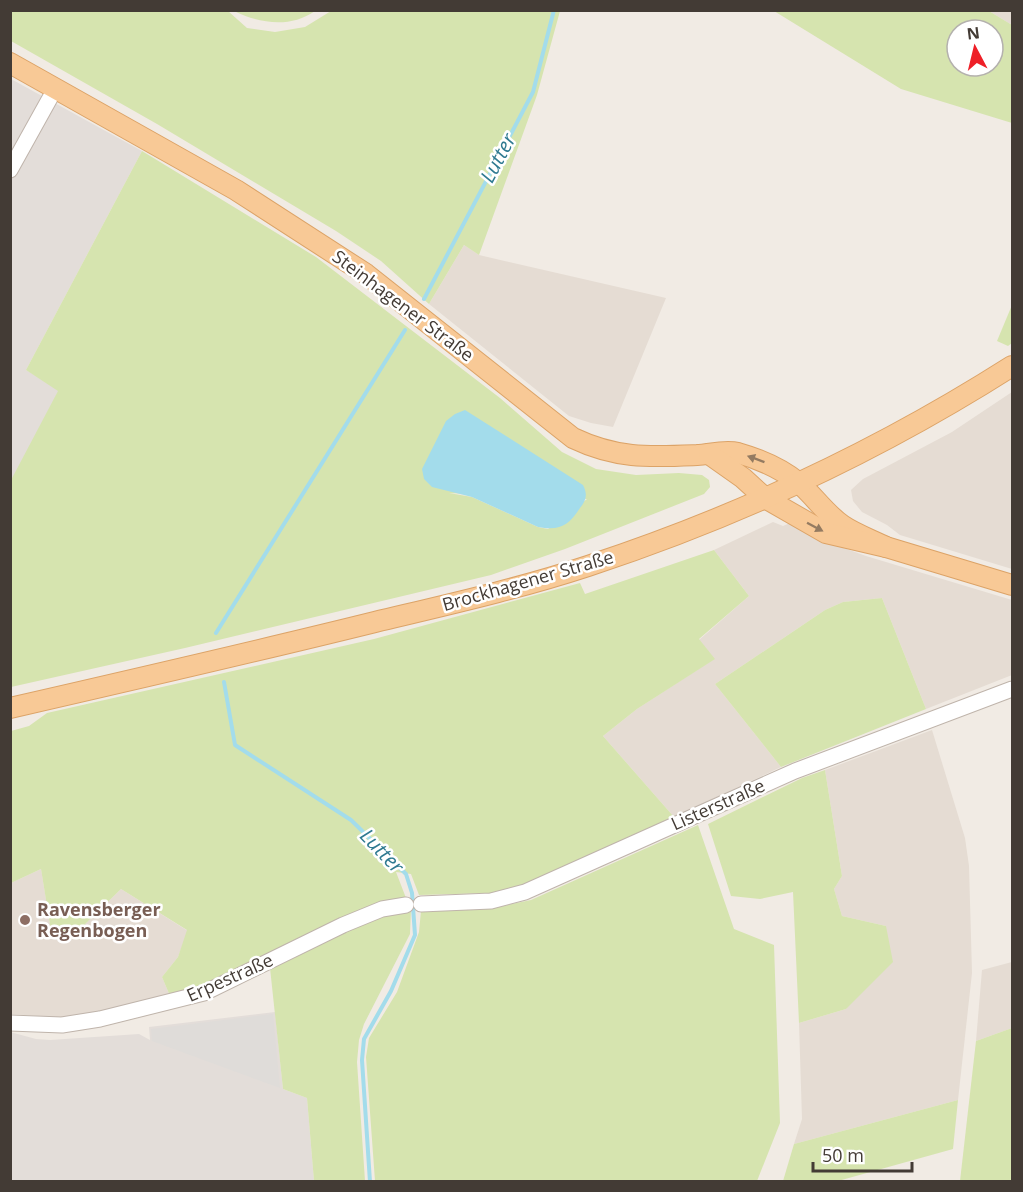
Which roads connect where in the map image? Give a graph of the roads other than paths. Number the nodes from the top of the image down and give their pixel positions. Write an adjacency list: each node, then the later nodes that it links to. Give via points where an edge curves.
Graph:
1 (10, 63): 2 (main road, Steinhagener Straße)
2 (55, 89): 3 (street); 5 (main road, Steinhagener Straße, via 236,190 366,274 573,438 617,454)
3 (10, 170)
4 (1012, 366): 6 (main road, Brockhagener Straße, via 901,432)
5 (709, 454): 6 (main road, Steinhagener Straße, one-way to 5, via 752,457 726,452); 7 (main road, Steinhagener Straße)
6 (799, 483): 7 (main road, Brockhagener Straße); 8 (main road, Steinhagener Straße, via 842,525)
7 (765, 498): 8 (main road, Steinhagener Straße, one-way to 8, via 826,533); 11 (main road, Brockhagener Straße, via 619,555 509,590)
8 (886, 547): 9 (main road, Steinhagener Straße)
9 (1012, 585)
10 (1012, 689): 12 (street, Listerstraße, via 795,771 525,892 491,901)
11 (10, 708)
12 (413, 905): 13 (street, Erpestraße, via 382,909 343,925 204,993 62,1025)
13 (10, 1023)

